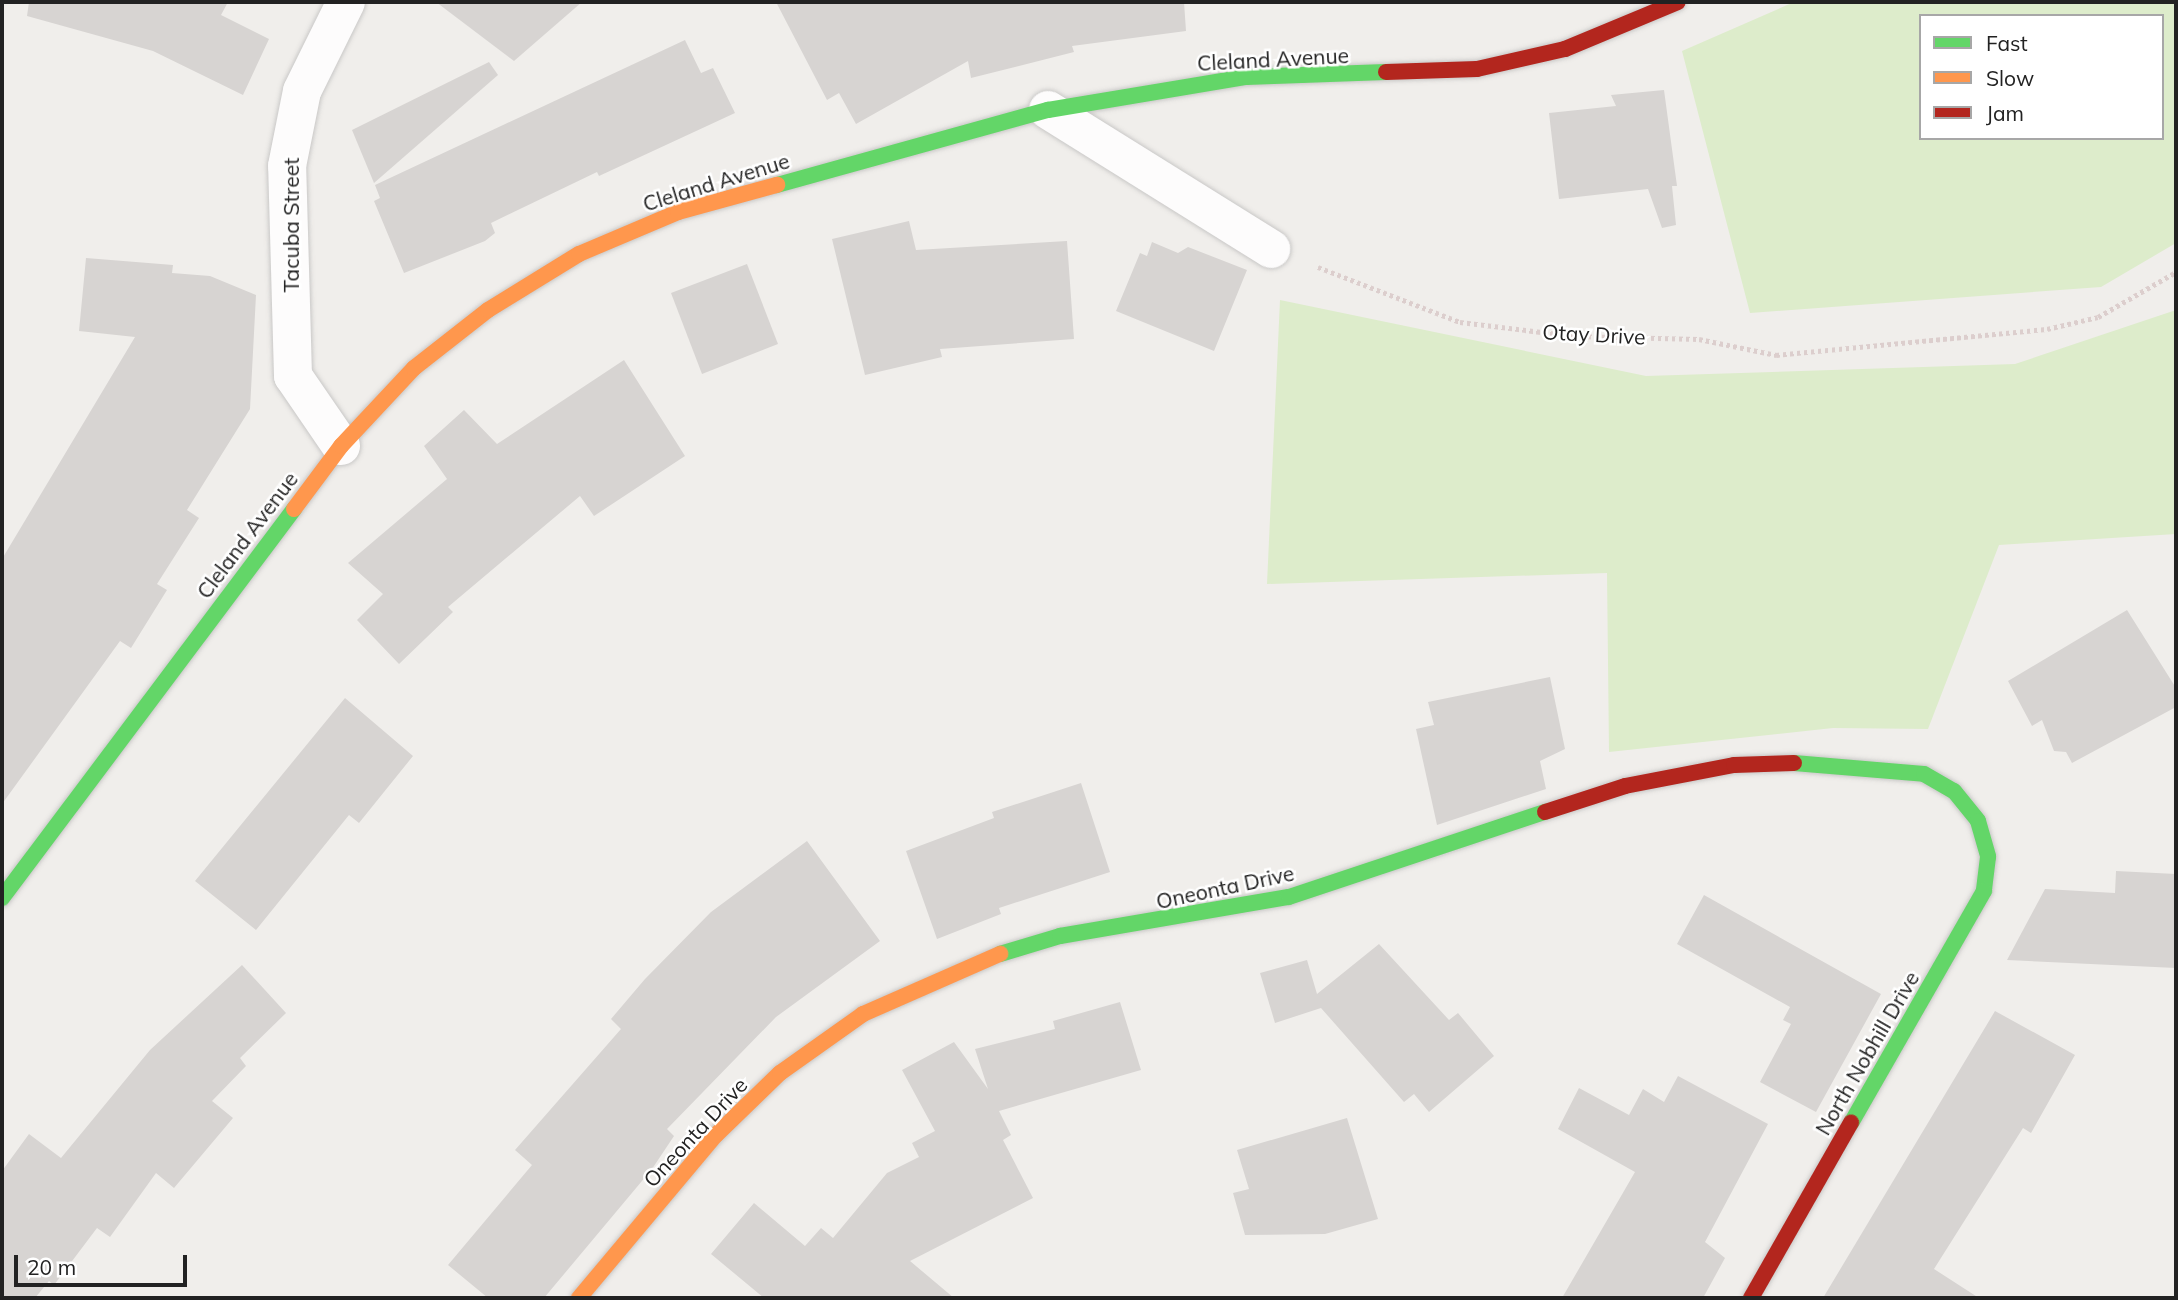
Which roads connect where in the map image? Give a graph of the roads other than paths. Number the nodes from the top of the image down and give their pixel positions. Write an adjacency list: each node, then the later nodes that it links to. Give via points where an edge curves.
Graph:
1 (346, 2): 5 (street, Tacuba Street, via 302,91 287,166 293,376)
2 (1678, 2): 3 (street, Cleland Avenue, via 1565,48 1477,69 1246,77 1141,90)
3 (1048, 110): 4 (street); 5 (street, Cleland Avenue, via 678,212 579,254 488,310 414,368)
4 (1271, 249)
5 (341, 446): 7 (street, Cleland Avenue)
6 (1978, 821): 8 (street, Oneonta Drive, via 1954,792 1924,774 1834,762 1734,765 1625,786 1289,898 1060,936 963,965 863,1014 780,1073 716,1135); 9 (street, North Nobhill Drive, via 1988,857 1984,891)
7 (2, 898)
8 (579, 1298)
9 (1751, 1298)

